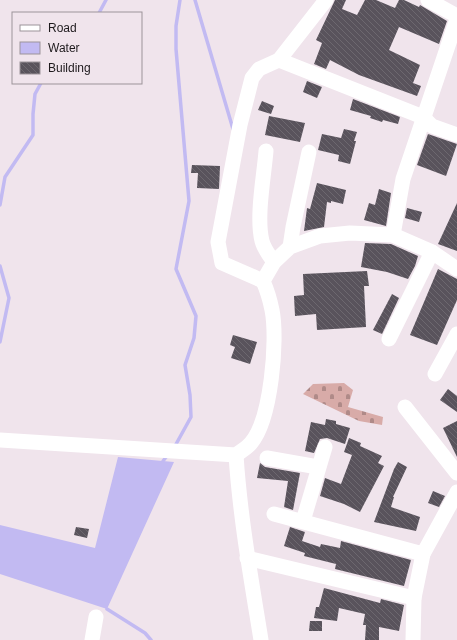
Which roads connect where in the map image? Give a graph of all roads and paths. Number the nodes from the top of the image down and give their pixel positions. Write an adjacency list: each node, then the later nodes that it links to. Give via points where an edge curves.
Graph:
1 (326, 0): 4 (street)
2 (428, 0): 3 (street)
3 (457, 17): 5 (street)
4 (279, 60): 5 (street); 14 (street, via 259,69 252,78 240,125 218,242 222,263)
5 (423, 117): 6 (street, via 432,126); 9 (street, via 403,179)
6 (457, 135)
7 (266, 151): 12 (street, via 260,225 266,252)
8 (309, 152): 10 (street)
9 (393, 235): 10 (street, via 350,233 320,236); 11 (street)
10 (290, 247): 12 (street)
11 (432, 252): 13 (street); 16 (street)
12 (274, 262): 14 (street)
13 (457, 269)
14 (263, 281): 21 (street, via 274,322 269,400 251,443)
15 (457, 334): 17 (street)
16 (389, 339)
17 (435, 374)
18 (406, 407): 24 (street)
19 (0, 440): 21 (street)
20 (326, 447): 23 (street)
21 (236, 455): 29 (street)
22 (267, 458): 23 (street)
23 (318, 467): 27 (street)
24 (457, 473)
25 (457, 492): 28 (street)
26 (274, 514): 27 (street)
27 (303, 521): 28 (street)
28 (423, 554): 30 (street)
29 (247, 558): 30 (street); 33 (street)
30 (414, 598): 34 (street)
31 (96, 617): 32 (street)
32 (92, 640)
33 (261, 640)
34 (413, 640)

